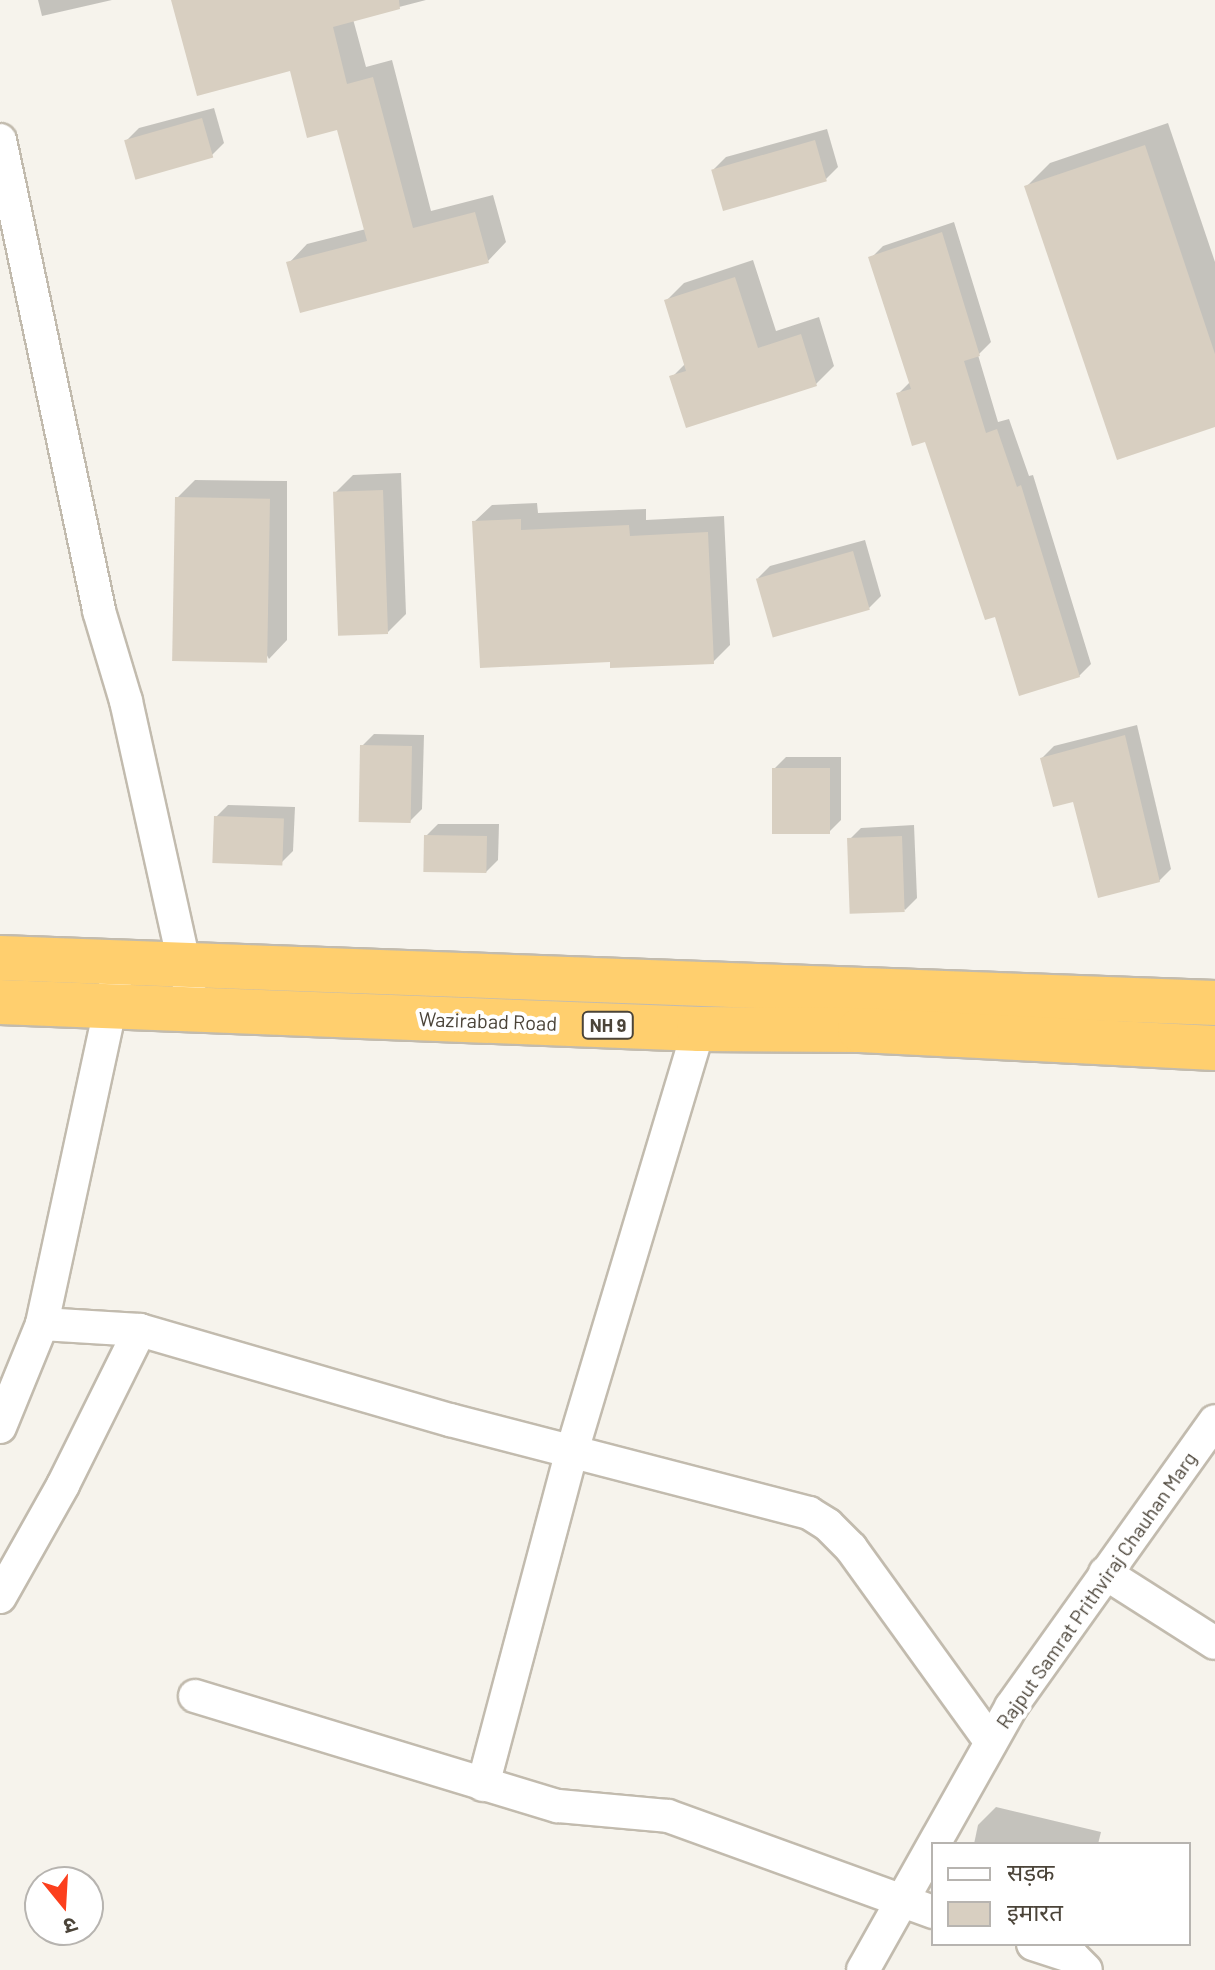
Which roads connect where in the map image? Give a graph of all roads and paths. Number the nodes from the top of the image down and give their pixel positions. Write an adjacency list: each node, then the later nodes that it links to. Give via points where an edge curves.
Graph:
1 (0, 140): 4 (street, via 99,611 126,701)
2 (0, 958): 3 (highway, NH 9)
3 (119, 963): 4 (highway, NH 9); 7 (street)
4 (184, 966): 6 (highway, NH 9); 8 (street)
5 (0, 1002): 7 (highway, Wazirabad Road / NH 9)
6 (1215, 1003)
7 (112, 1006): 8 (highway, Wazirabad Road / NH 9); 11 (street)
8 (195, 1009): 9 (highway, Wazirabad Road / NH 9)
9 (699, 1029): 10 (highway, Wazirabad Road / NH 9, via 860,1030); 15 (street)
10 (1215, 1048)
11 (42, 1324): 12 (street); 14 (street)
12 (140, 1330): 15 (street); 17 (street)
13 (1214, 1425): 16 (street, Rajput Samrat Prithviraj Chauhan Marg)
14 (0, 1427)
15 (572, 1451): 20 (street, via 783,1505 828,1525 851,1548); 21 (street)
16 (1105, 1573): 18 (street); 20 (street, Rajput Samrat Prithviraj Chauhan Marg)
17 (0, 1597)
18 (1215, 1643)
19 (195, 1696): 21 (street)
20 (991, 1742): 22 (street, Rajput Samrat Prithviraj Chauhan Marg)
21 (483, 1785): 24 (street, via 558,1806 668,1816)
22 (933, 1842)
23 (931, 1846): 24 (street, Rajput Samrat Prithviraj Chauhan Marg)
24 (899, 1901): 25 (street); 27 (street, Rajput Samrat Prithviraj Chauhan Marg)
25 (931, 1911)
26 (1039, 1946): 28 (street, via 1073,1957)
27 (863, 1970)
28 (1086, 1970)

